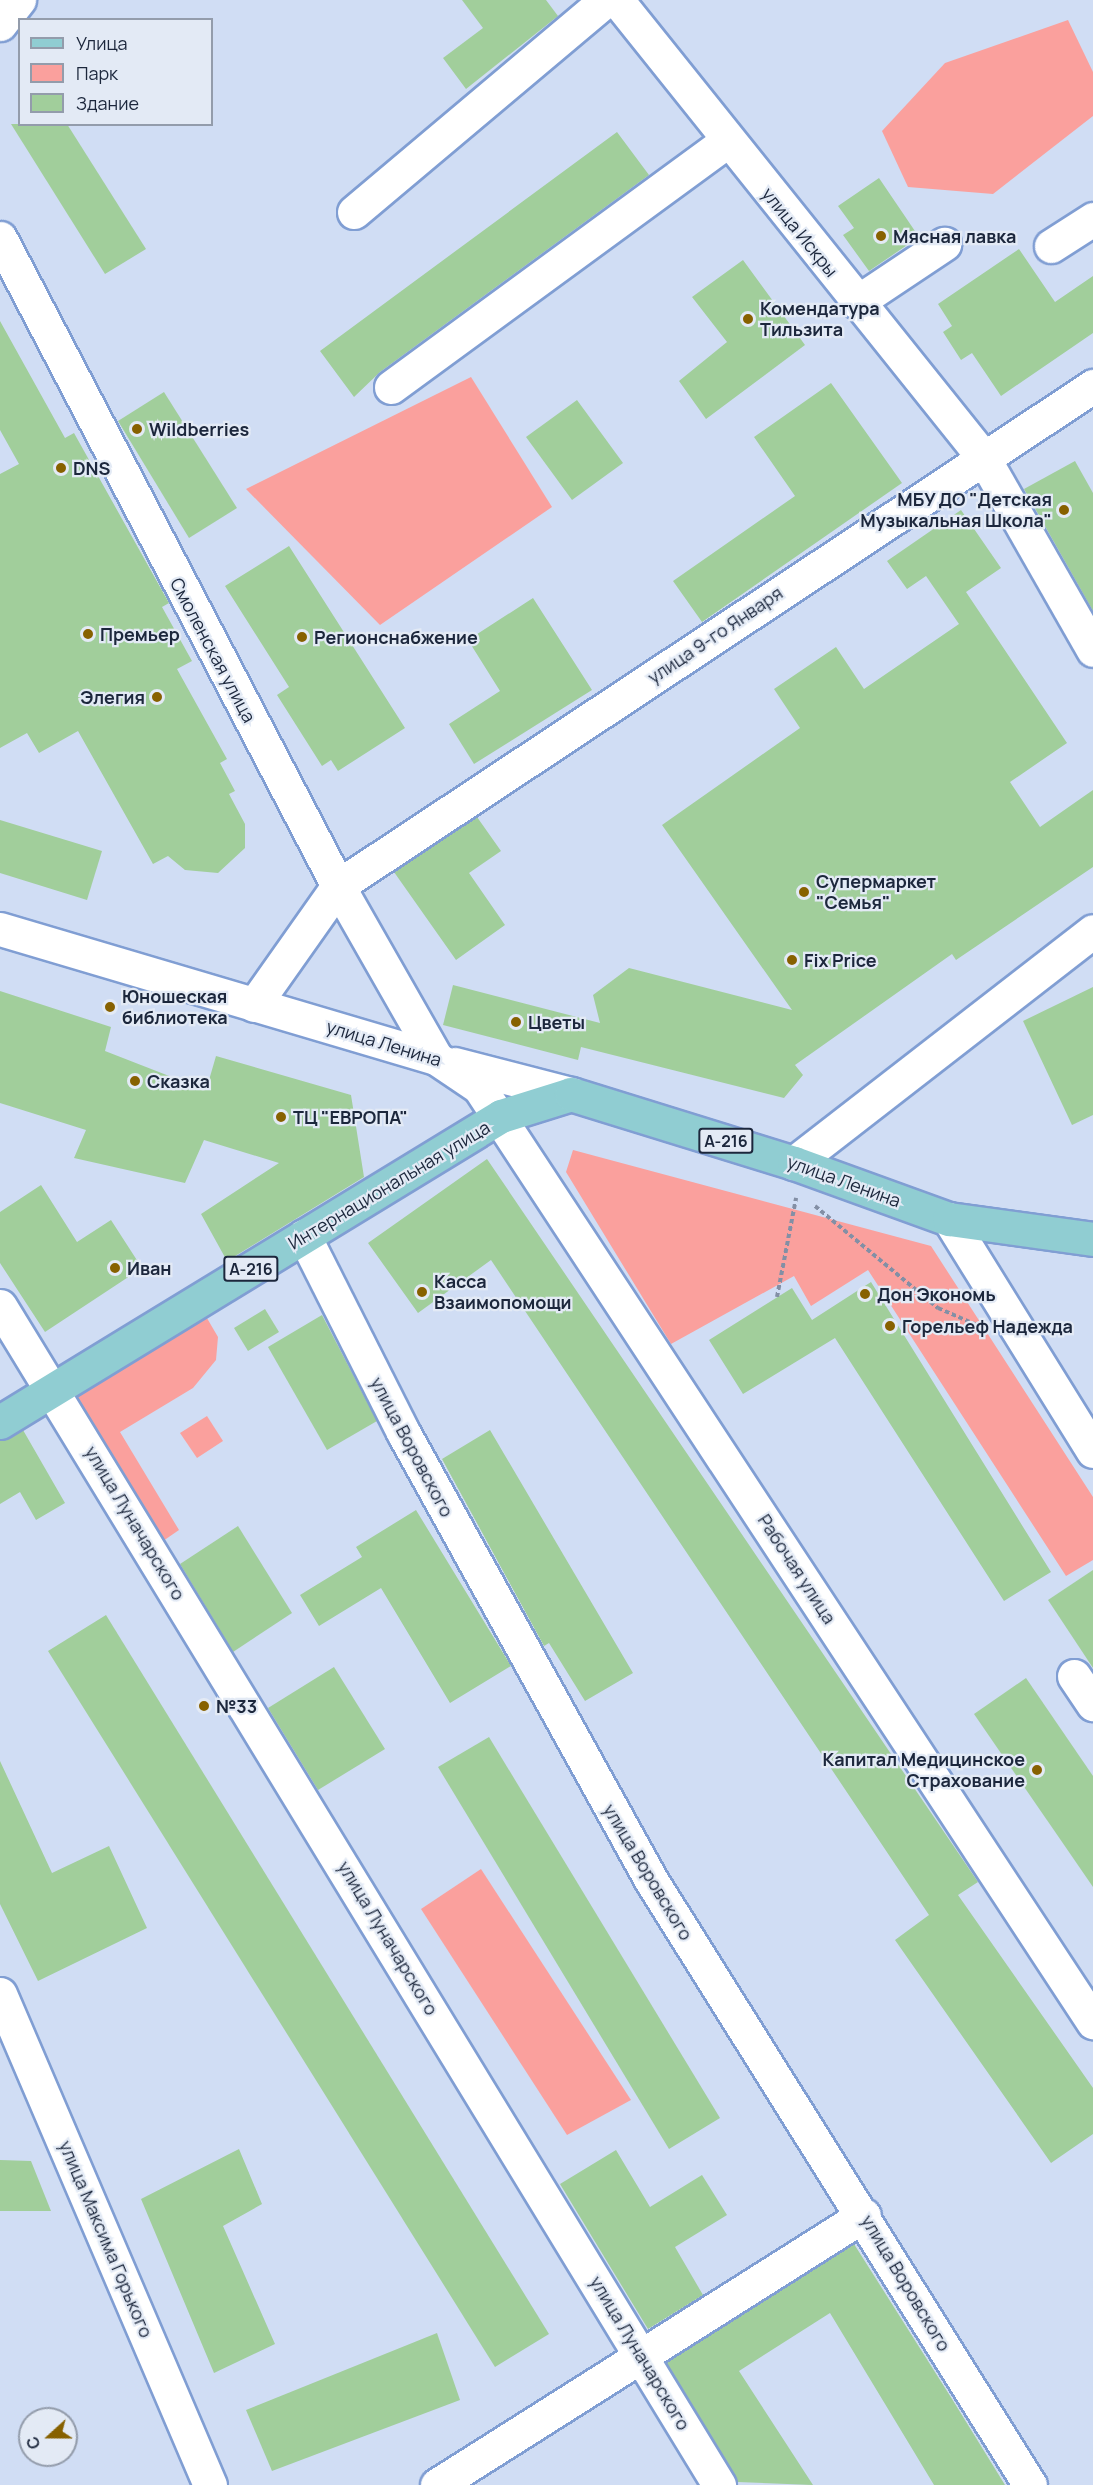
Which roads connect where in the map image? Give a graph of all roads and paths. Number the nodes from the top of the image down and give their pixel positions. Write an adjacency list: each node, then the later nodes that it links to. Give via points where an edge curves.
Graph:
1 (19, 0): 4 (street)
2 (606, 0): 6 (street)
3 (617, 0): 5 (street, улица Искры)
4 (0, 24)
5 (726, 142): 11 (street, улица Искры); 13 (street)
6 (354, 212)
7 (1093, 219): 10 (street)
8 (0, 238): 16 (street, Смоленская улица)
9 (944, 244): 11 (street)
10 (1052, 246)
11 (857, 302): 14 (street, улица Искры)
12 (1093, 386): 14 (street, улица 9-го Января)
13 (391, 387)
14 (983, 457): 15 (street, улица Искры); 16 (street, улица 9-го Января)
15 (1093, 650)
16 (338, 886): 19 (street); 20 (street, Смоленская улица)
17 (0, 929): 19 (street, улица Ленина)
18 (1093, 932): 23 (street)
19 (254, 1005): 20 (street, улица Ленина)
20 (443, 1061): 21 (street); 22 (street, улица Ленина)
21 (571, 1094): 22 (main road, А-216); 23 (main road, улица Ленина / А-216)
22 (501, 1116): 26 (main road, Интернациональная улица / А-216); 35 (street, Рабочая улица)
23 (796, 1178): 24 (path); 25 (main road, улица Ленина / А-216); 28 (path); 30 (path, via 938,1308)
24 (808, 1195)
25 (949, 1219): 27 (main road, улица Ленина / А-216); 33 (street)
26 (304, 1236): 31 (main road, Интернациональная улица / А-216); 36 (street, улица Воровского, via 414,1453 633,1849)
27 (1093, 1239)
28 (777, 1297)
29 (0, 1306): 31 (street, улица Луначарского)
30 (986, 1329)
31 (55, 1392): 32 (main road, Интернациональная улица / А-216); 37 (street, улица Луначарского)
32 (0, 1422)
33 (1093, 1451)
34 (0, 1994): 38 (street, улица Максима Горького)
35 (1093, 2022)
36 (864, 2214): 37 (street); 41 (street, улица Воровского)
37 (644, 2358): 39 (street); 40 (street, улица Луначарского)
38 (210, 2485)
39 (437, 2485)
40 (719, 2485)
41 (1030, 2485)

